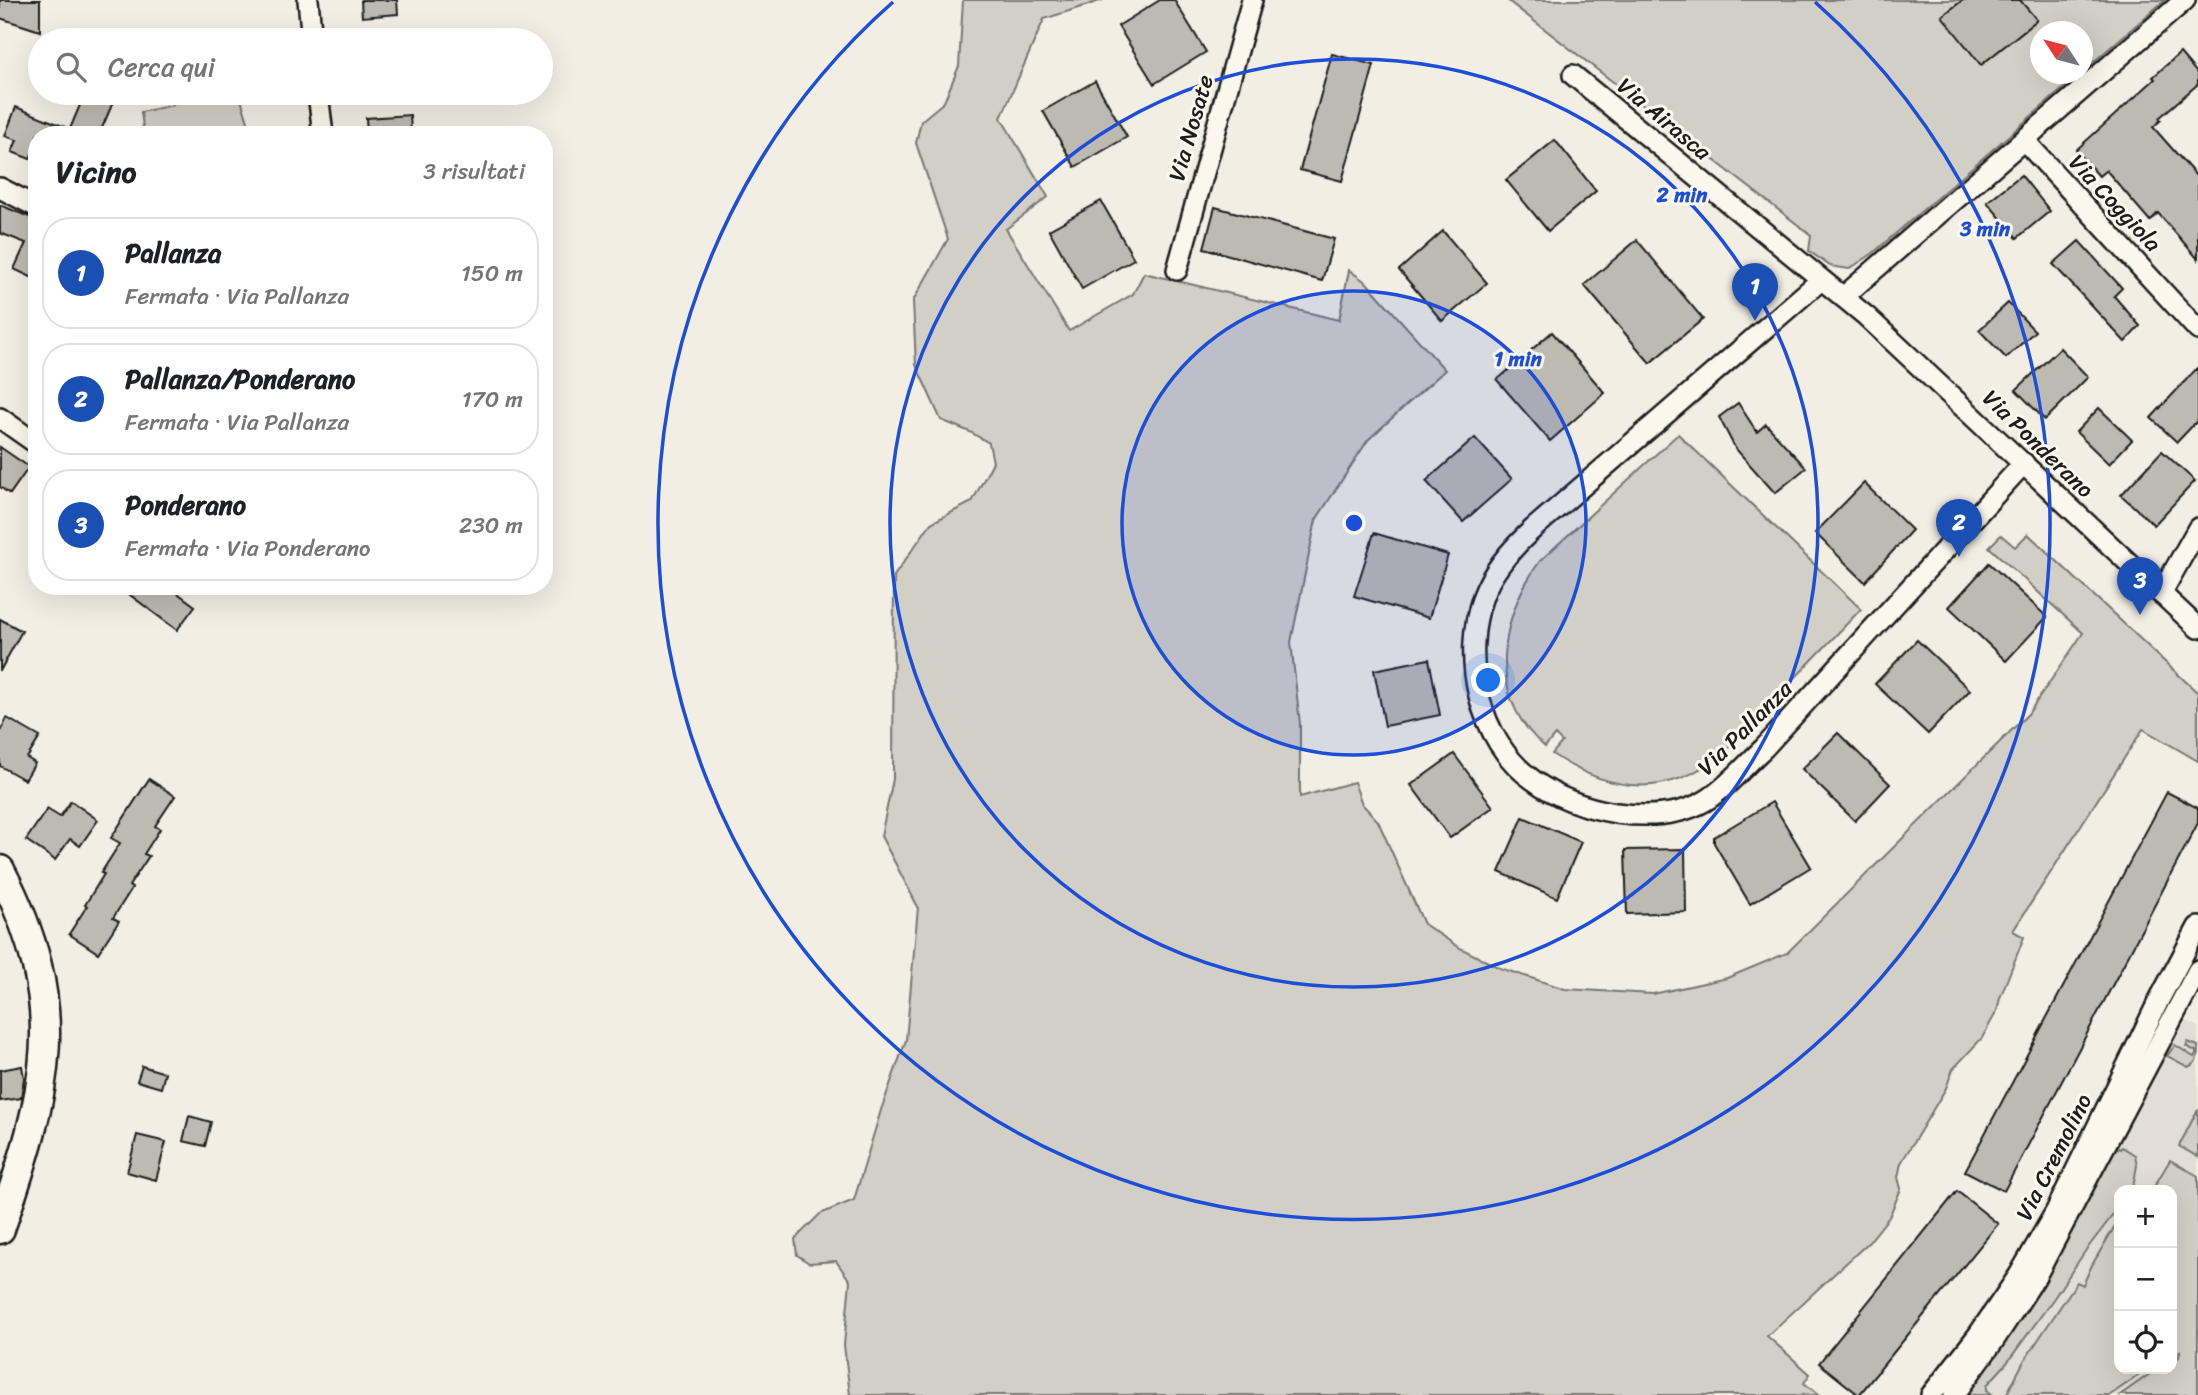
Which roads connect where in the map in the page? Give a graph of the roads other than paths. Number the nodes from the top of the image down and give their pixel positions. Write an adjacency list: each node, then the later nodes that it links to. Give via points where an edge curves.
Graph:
1 (308, 0): 4 (street)
2 (1252, 0): 11 (street, Via Nosate)
3 (2185, 0): 8 (street)
4 (311, 28)
5 (1573, 75): 12 (street, Via Airasca)
6 (319, 105): 7 (street)
7 (322, 126)
8 (2024, 140): 13 (street); 14 (street, Via Coggiola)
9 (0, 188): 10 (street)
10 (28, 202)
11 (1177, 270)
12 (1821, 281): 13 (street, Via Ponderano); 17 (street, Via Pallanza, via 1517,543 1494,576 1478,614 1476,680 1490,726 1506,754 1531,780 1570,802 1629,815 1659,815 1703,802 1764,747)
13 (1843, 297): 17 (street, Via Ponderano)
14 (2197, 325)
15 (0, 418): 16 (street)
16 (28, 438)
17 (2024, 464): 19 (street, Via Ponderano)
18 (2198, 528): 19 (street)
19 (2161, 594): 20 (street, Via Ponderano)
20 (2198, 628)
21 (0, 870): 24 (street, via 34,952 43,991 46,1038 36,1116)
22 (2198, 927): 25 (street, Via Cremolino, via 2056,1211 2019,1275)
23 (2198, 970): 26 (street, Via Cremolino, via 2035,1278)
24 (0, 1229)
25 (1931, 1395)
26 (1954, 1395)

